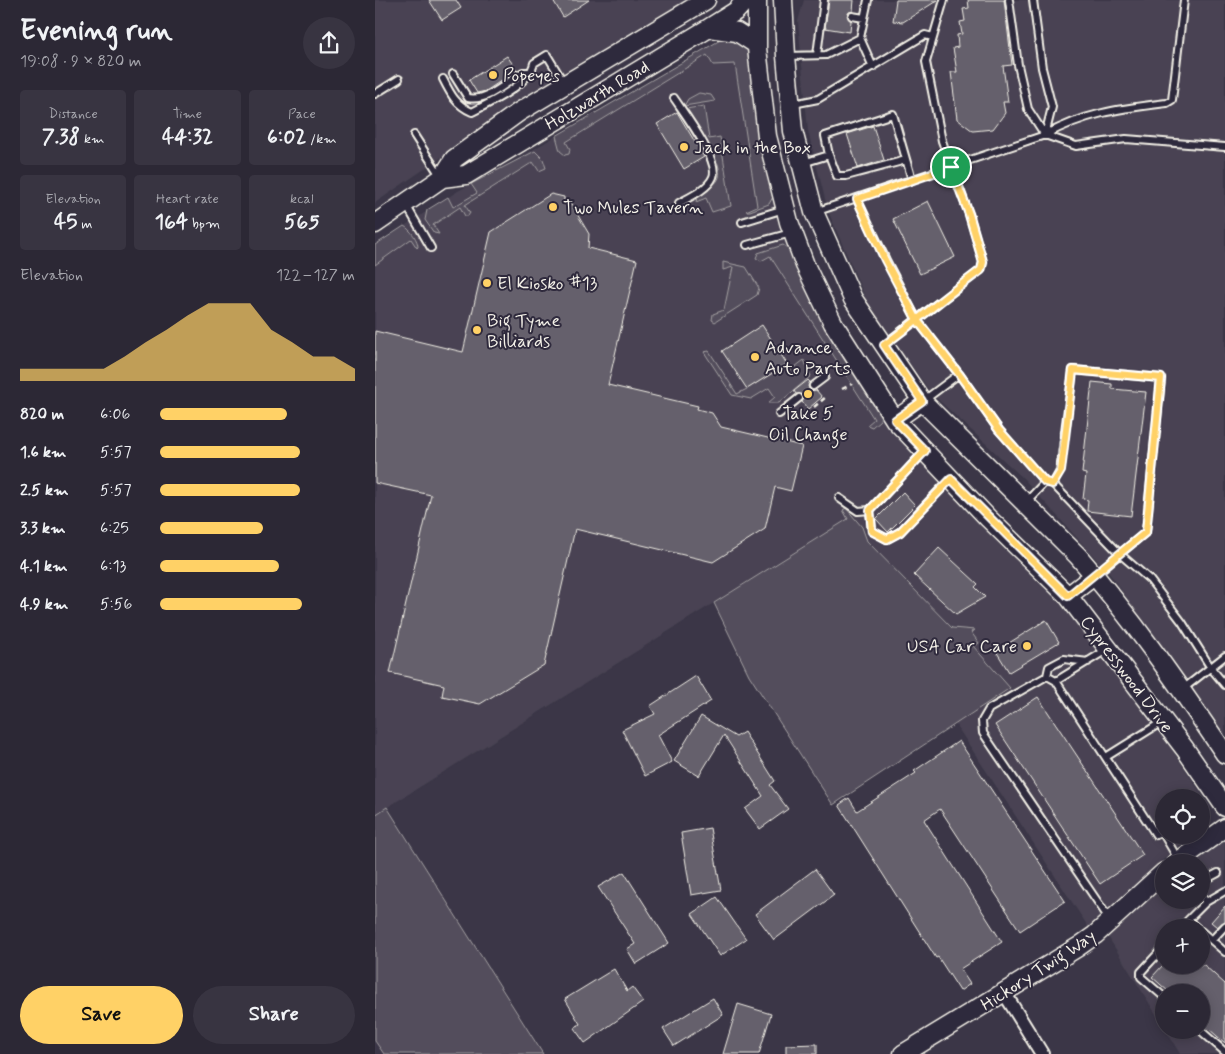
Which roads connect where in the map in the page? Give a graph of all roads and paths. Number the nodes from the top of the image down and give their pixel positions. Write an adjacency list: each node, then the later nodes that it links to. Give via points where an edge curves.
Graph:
1 (746, 0): 13 (main road, Holzwarth Road, via 736,11)
2 (757, 0): 16 (main road, Cypresswood Drive)
3 (783, 0): 18 (main road, Cypresswood Drive)
4 (824, 0): 17 (lane, via 825,13)
5 (868, 0): 12 (lane)
6 (944, 0): 14 (lane)
7 (1009, 0): 29 (lane, via 1018,65 1029,109)
8 (1033, 0): 29 (lane, via 1042,68 1052,107)
9 (1184, 0): 29 (lane, via 1172,100 1106,111 1070,122)
10 (698, 2): 24 (main road, Holzwarth Road)
11 (852, 16): 12 (lane)
12 (864, 18): 15 (lane)
13 (709, 28): 16 (main road, via 737,32); 35 (main road, Holzwarth Road, via 465,175)
14 (933, 37): 19 (lane, via 925,35); 34 (lane, via 926,62 942,141)
15 (860, 38): 17 (lane, via 826,55); 19 (lane)
16 (757, 45): 40 (main road, Cypresswood Drive, via 767,136)
17 (817, 55): 18 (lane)
18 (786, 56): 27 (main road, Cypresswood Drive)
19 (873, 66): 27 (lane, via 819,99)
20 (529, 72): 21 (lane, via 523,72 476,100 467,98); 23 (lane, via 521,83 472,112 454,101); 24 (lane, via 534,63 547,55)
21 (453, 74)
22 (399, 78): 25 (lane)
23 (443, 80)
24 (565, 84): 35 (main road, Holzwarth Road, via 519,112 454,159)
25 (375, 94)
26 (674, 98): 38 (lane, via 711,157 715,169 709,184)
27 (791, 104): 33 (main road, Cypresswood Drive, via 793,131)
28 (414, 135): 35 (lane)
29 (1045, 135): 30 (lane, via 1076,146 1126,139); 34 (lane)
30 (1225, 147)
31 (829, 155): 32 (lane, via 837,176); 32 (lane, via 825,136 893,114); 33 (lane)
32 (906, 160): 36 (lane)
33 (801, 163): 41 (main road, Cypresswood Drive)
34 (951, 167): 36 (lane); 47 (lane, via 983,262 981,270)
35 (442, 178): 39 (main road, Holzwarth Road)
36 (912, 180): 37 (lane)
37 (857, 199): 41 (lane); 47 (lane)
38 (679, 203)
39 (405, 204): 43 (main road, Holzwarth Road); 46 (lane)
40 (785, 208): 42 (lane); 44 (main road, Cypresswood Drive)
41 (814, 212): 48 (main road, Cypresswood Drive, via 853,298)
42 (742, 222)
43 (375, 224)
44 (793, 232): 45 (lane); 59 (main road, Cypresswood Drive, via 833,323)
45 (747, 245)
46 (431, 248)
47 (917, 320): 48 (lane); 49 (lane)
48 (884, 345): 56 (main road, Cypresswood Drive)
49 (959, 374): 56 (lane); 62 (lane, via 999,430)
50 (825, 377): 52 (lane)
51 (852, 384): 53 (path)
52 (813, 386)
53 (842, 389)
54 (826, 397): 57 (path)
55 (799, 398): 58 (lane)
56 (922, 401): 59 (main road); 65 (main road, Cypresswood Drive)
57 (814, 407)
58 (779, 414)
59 (895, 420): 60 (main road, Cypresswood Drive)
60 (925, 451): 61 (main road, Cypresswood Drive); 66 (lane)
61 (951, 479): 66 (lane, via 900,532 887,539 872,531); 69 (main road, Cypresswood Drive)
62 (1045, 482): 63 (lane); 65 (lane)
63 (1053, 484): 67 (lane); 67 (lane, via 1061,471 1073,370 1161,378 1146,532)
64 (839, 498): 66 (lane, via 858,511)
65 (1025, 503): 68 (main road, Cypresswood Drive)
66 (870, 510)
67 (1120, 554): 68 (lane); 73 (lane, via 1150,580)
68 (1095, 575): 69 (main road); 77 (main road, Cypresswood Drive)
69 (1068, 596): 70 (main road, Cypresswood Drive)
70 (1109, 649): 72 (lane); 78 (main road, Cypresswood Drive)
71 (1225, 656): 73 (lane)
72 (1088, 662): 74 (lane, via 1064,659 1049,667); 75 (lane)
73 (1211, 668): 76 (lane); 77 (lane)
74 (1047, 676): 75 (lane); 92 (lane, via 989,709 982,721 983,733)
75 (1056, 681): 80 (lane)
76 (1225, 685)
77 (1182, 690): 79 (main road, Cypresswood Drive)
78 (1163, 721): 80 (lane); 81 (main road, Cypresswood Drive)
79 (1225, 754)
80 (1106, 757): 83 (lane, via 1156,835 1162,832)
81 (1225, 807)
82 (1225, 828): 84 (main road)
83 (1174, 854)
84 (1190, 854)
85 (1218, 873): 86 (lane)
86 (1210, 877)
87 (1155, 880): 92 (main road, Hickory Twig Way)
88 (1225, 891): 89 (lane)
89 (1210, 900)
90 (1199, 909): 91 (lane)
91 (1189, 919)
92 (1111, 921): 98 (main road, Hickory Twig Way, via 1078,947)
93 (1225, 926): 94 (lane)
94 (1212, 940): 95 (lane)
95 (1225, 952)
96 (1155, 957): 97 (lane, via 1141,972 1141,977)
97 (1155, 989)
98 (1005, 994): 101 (main road, Hickory Twig Way); 102 (street)
99 (1210, 1038): 100 (lane)
100 (1225, 1052)
101 (903, 1054)
102 (1042, 1054)

